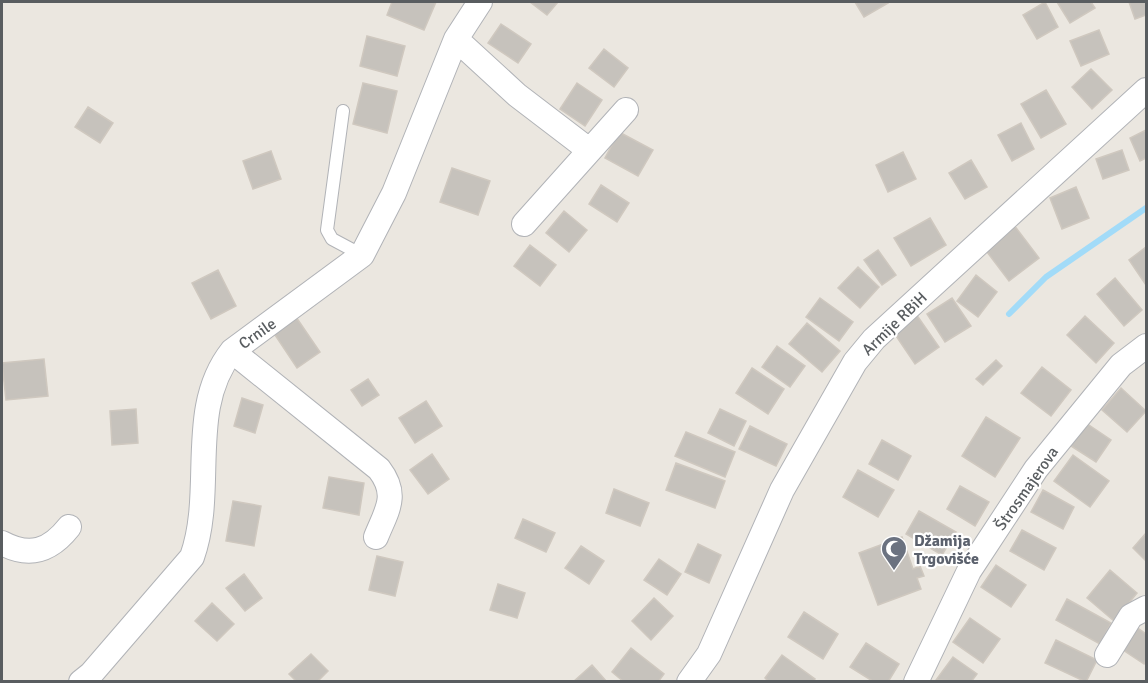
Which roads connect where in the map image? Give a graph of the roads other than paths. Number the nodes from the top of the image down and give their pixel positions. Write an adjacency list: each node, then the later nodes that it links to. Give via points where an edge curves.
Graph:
1 (480, 2): 2 (street, Crnile)
2 (456, 39): 6 (street, via 517,94); 8 (street, Crnile, via 394,193)
3 (1146, 90): 17 (street, Armije RBiH, via 874,339 855,362 782,490 709,654)
4 (626, 110): 6 (street)
5 (343, 111): 8 (lane, via 327,230 332,239)
6 (589, 150): 7 (street)
7 (524, 224)
8 (362, 255): 10 (street, Crnile)
9 (1146, 346): 18 (street, Štrosmajerova, via 1121,364 1036,469 969,571)
10 (232, 351): 12 (street, via 385,476 391,495); 16 (street, Crnile, via 218,368 209,393 203,499 199,537 192,557)
11 (69, 527): 13 (street, via 57,542 36,551 14,549)
12 (376, 537)
13 (2, 543)
14 (1146, 608): 15 (street, via 1131,616)
15 (1107, 655)
16 (81, 681)
17 (688, 681)
18 (916, 681)

